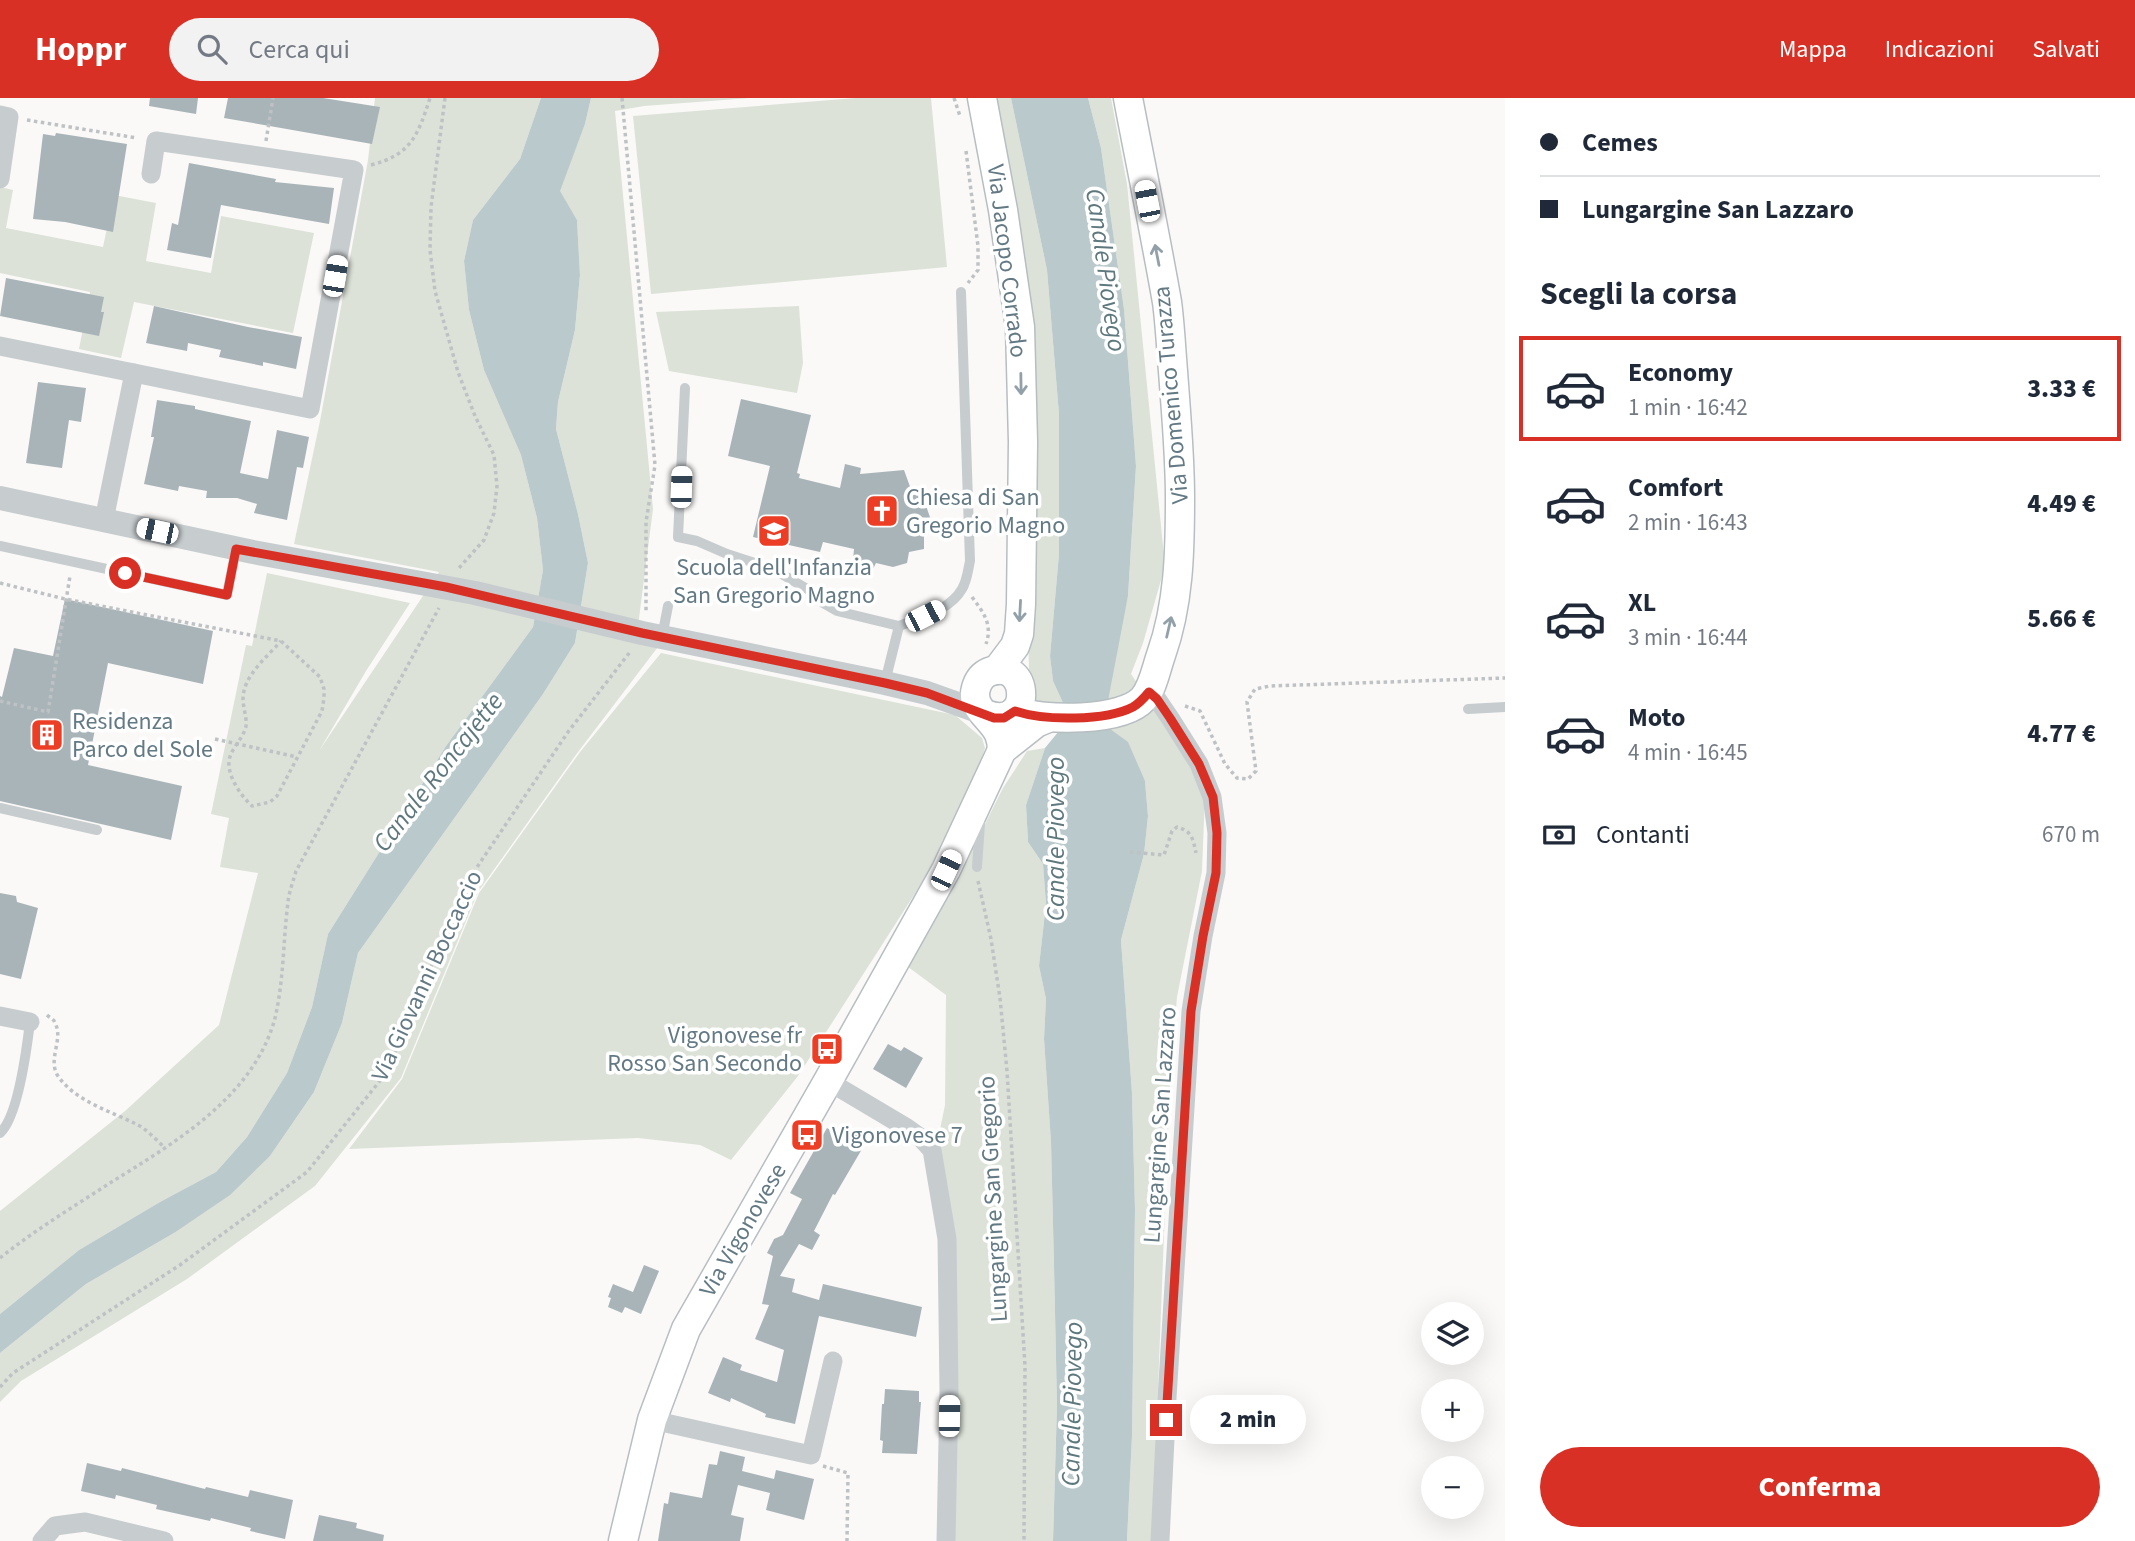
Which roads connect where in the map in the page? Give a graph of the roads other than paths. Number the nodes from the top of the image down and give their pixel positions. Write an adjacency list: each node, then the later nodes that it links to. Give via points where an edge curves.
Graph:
1 (982, 98): 17 (main road, Via Jacopo Corrado, one-way to 17, via 1020,327 1023,442 1019,634 1015,646)
2 (1128, 98): 19 (main road, Via Domenico Turazza, one-way to 2, via 1177,594 1180,459 1167,304)
3 (5, 116): 5 (street)
4 (151, 174): 8 (street, via 156,141 355,170 310,409)
5 (0, 179)
6 (961, 292): 15 (lane, via 970,561 964,587 951,603)
7 (0, 346): 8 (street)
8 (134, 373): 11 (street)
9 (685, 388): 15 (lane, via 678,537 773,569 837,611)
10 (0, 498): 11 (street)
11 (104, 520): 13 (street)
12 (0, 546): 13 (lane, via 227,595)
13 (236, 549): 16 (street, via 449,586)
14 (668, 606): 16 (lane)
15 (899, 626): 18 (lane)
16 (642, 633): 18 (street)
17 (986, 667): 20 (street, via 967,689); 23 (main road, via 974,693 976,704); 23 (main road, via 1011,674 1020,684 1022,698)
18 (885, 683): 20 (street)
19 (1149, 692): 24 (main road, via 1135,706 1111,715); 40 (street, Lungargine San Lazzaro, via 1199,764 1213,797 1217,833 1216,873 1191,1011)
20 (927, 693): 23 (street)
21 (1505, 707): 22 (lane)
22 (1468, 709)
23 (999, 713): 24 (main road); 25 (main road, via 1000,736)
24 (1056, 718): 25 (main road, via 1035,723)
25 (1007, 746): 32 (main road, Via Vigonovese, via 946,870)
26 (0, 808): 28 (lane)
27 (980, 824): 29 (lane)
28 (97, 830)
29 (977, 862)
30 (0, 1016): 31 (street)
31 (39, 1018): 33 (lane, via 15,1107)
32 (828, 1081): 35 (main road, Via Vigonovese, via 686,1329); 39 (street, via 907,1128 932,1150 947,1239)
33 (0, 1133)
34 (833, 1361): 35 (street, via 811,1455)
35 (652, 1420): 38 (main road, Via Vigonovese)
36 (42, 1541): 37 (street, via 55,1527 85,1522)
37 (164, 1541)
38 (623, 1541)
39 (946, 1541)
40 (1160, 1541)

